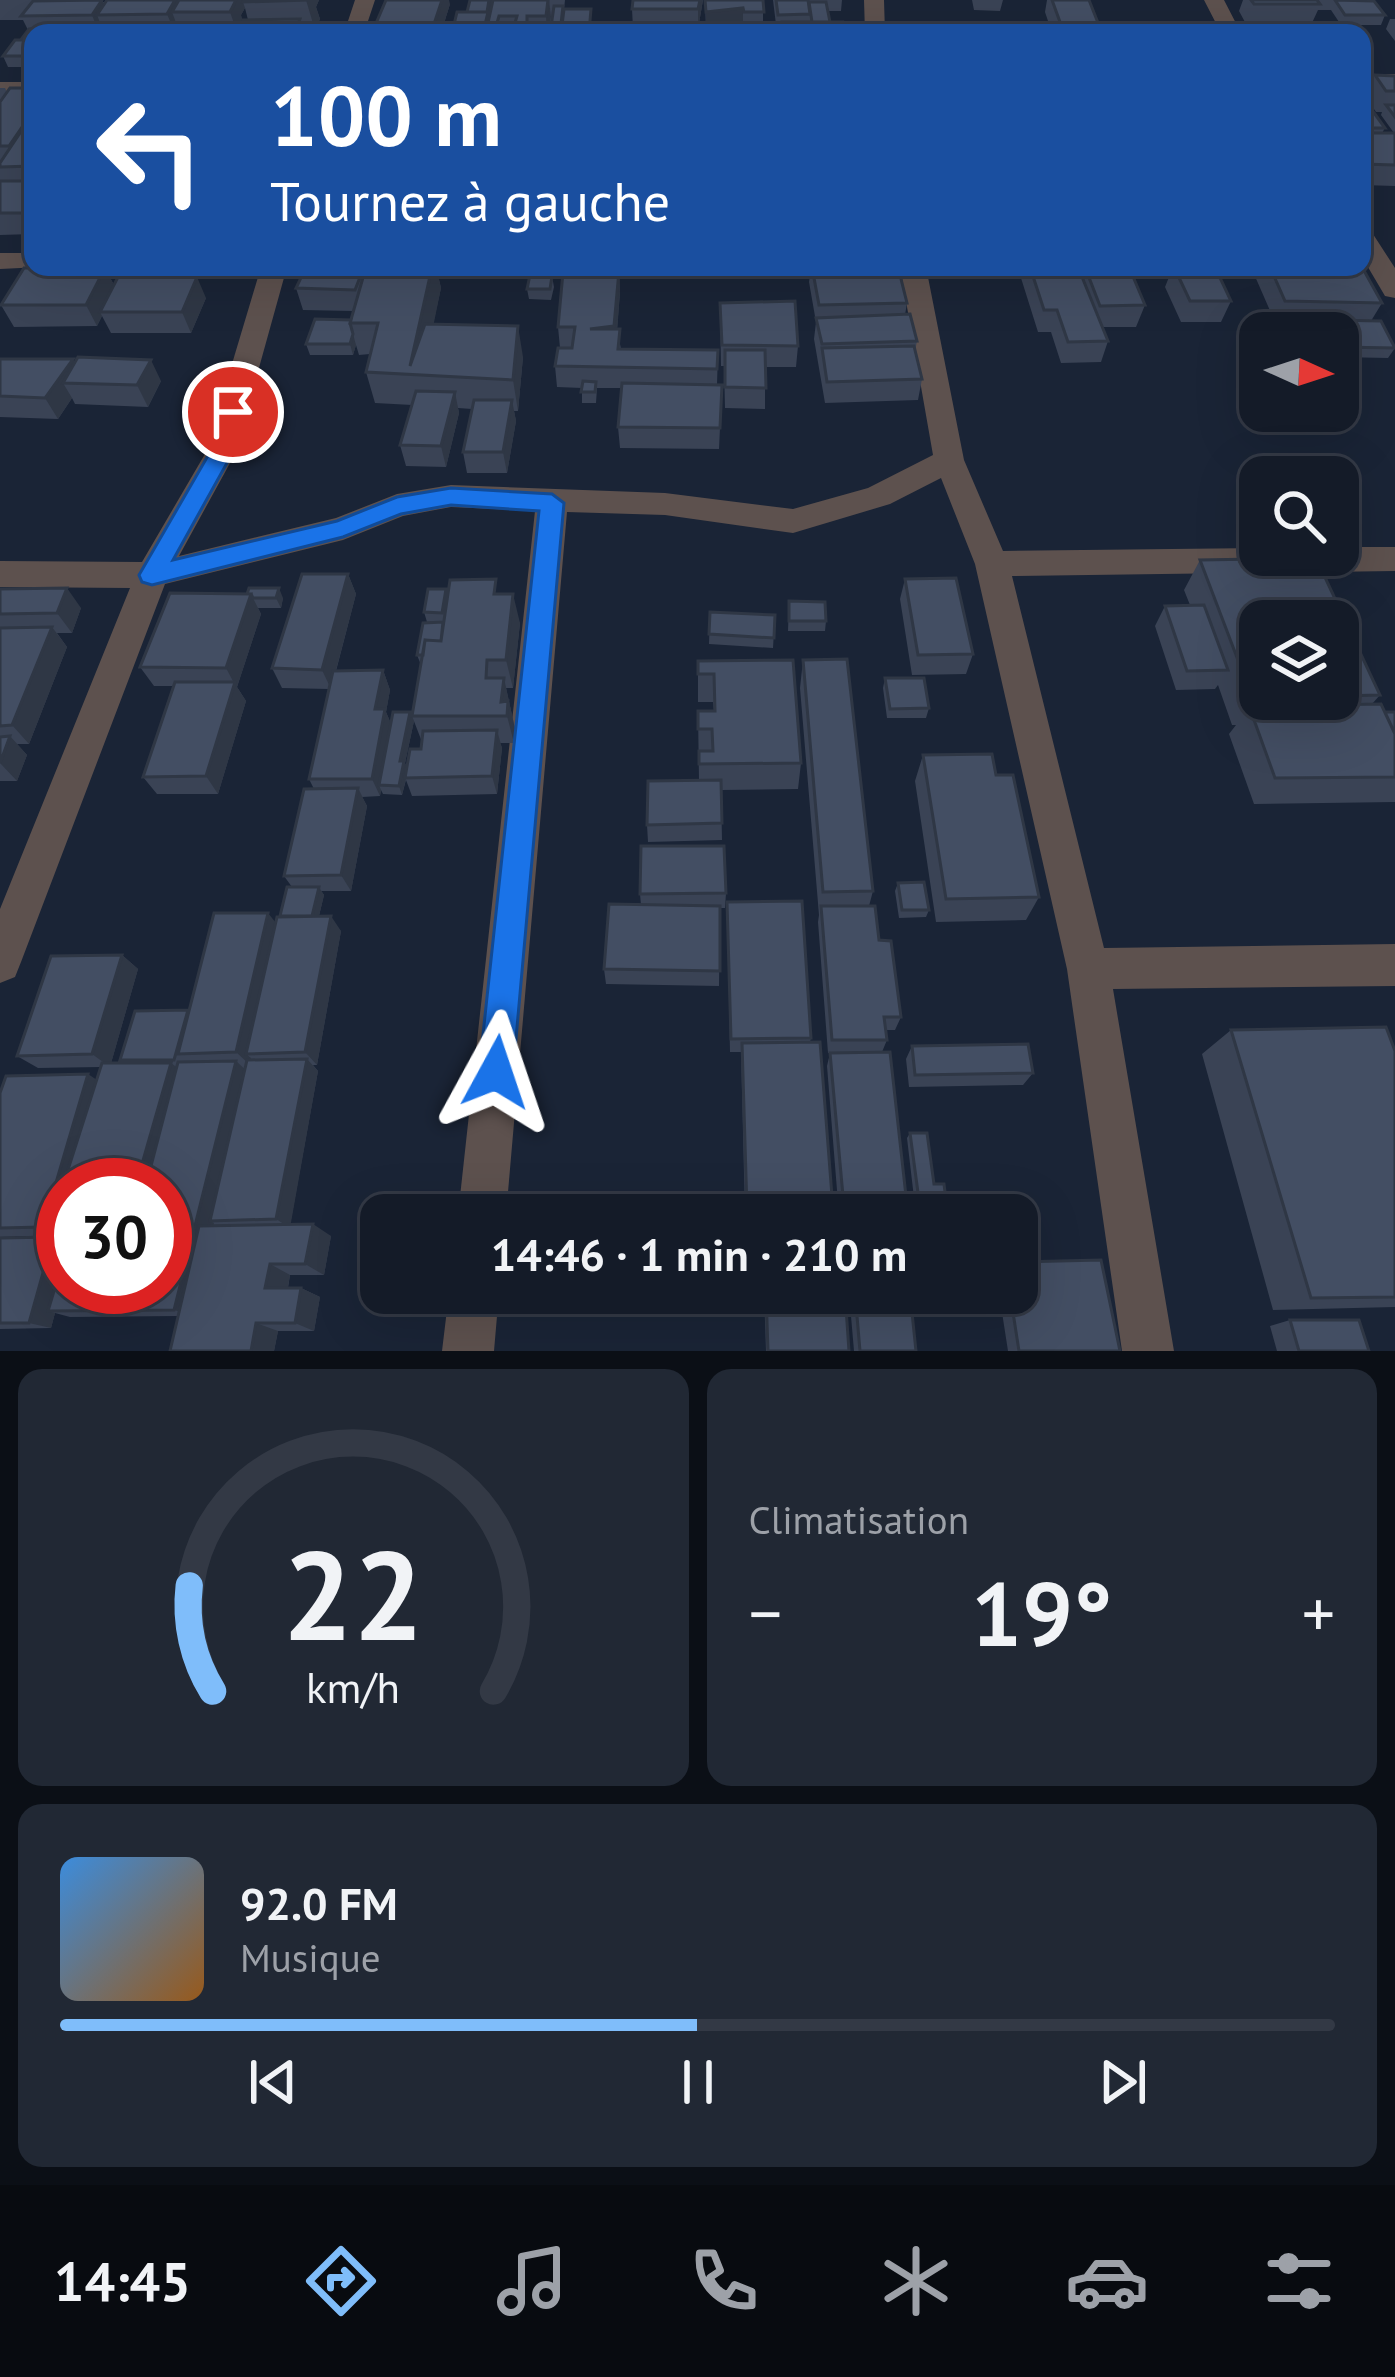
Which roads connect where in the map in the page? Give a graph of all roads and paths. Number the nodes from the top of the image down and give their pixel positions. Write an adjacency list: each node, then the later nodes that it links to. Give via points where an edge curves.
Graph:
1 (1376, 247): 4 (street)
2 (271, 276): 10 (street, via 220,454)
3 (915, 276): 5 (street)
4 (1395, 290)
5 (949, 460): 6 (street, via 879,496 793,521 665,504); 8 (street)
6 (552, 503): 10 (street, via 451,496); 14 (street)
7 (1395, 559): 8 (street)
8 (992, 564): 13 (street)
9 (0, 574): 10 (street)
10 (152, 575): 11 (street)
11 (0, 962)
12 (1395, 965): 13 (street)
13 (1088, 969): 17 (street)
14 (484, 1194)
15 (472, 1314): 16 (street)
16 (468, 1351)
17 (1148, 1351)

